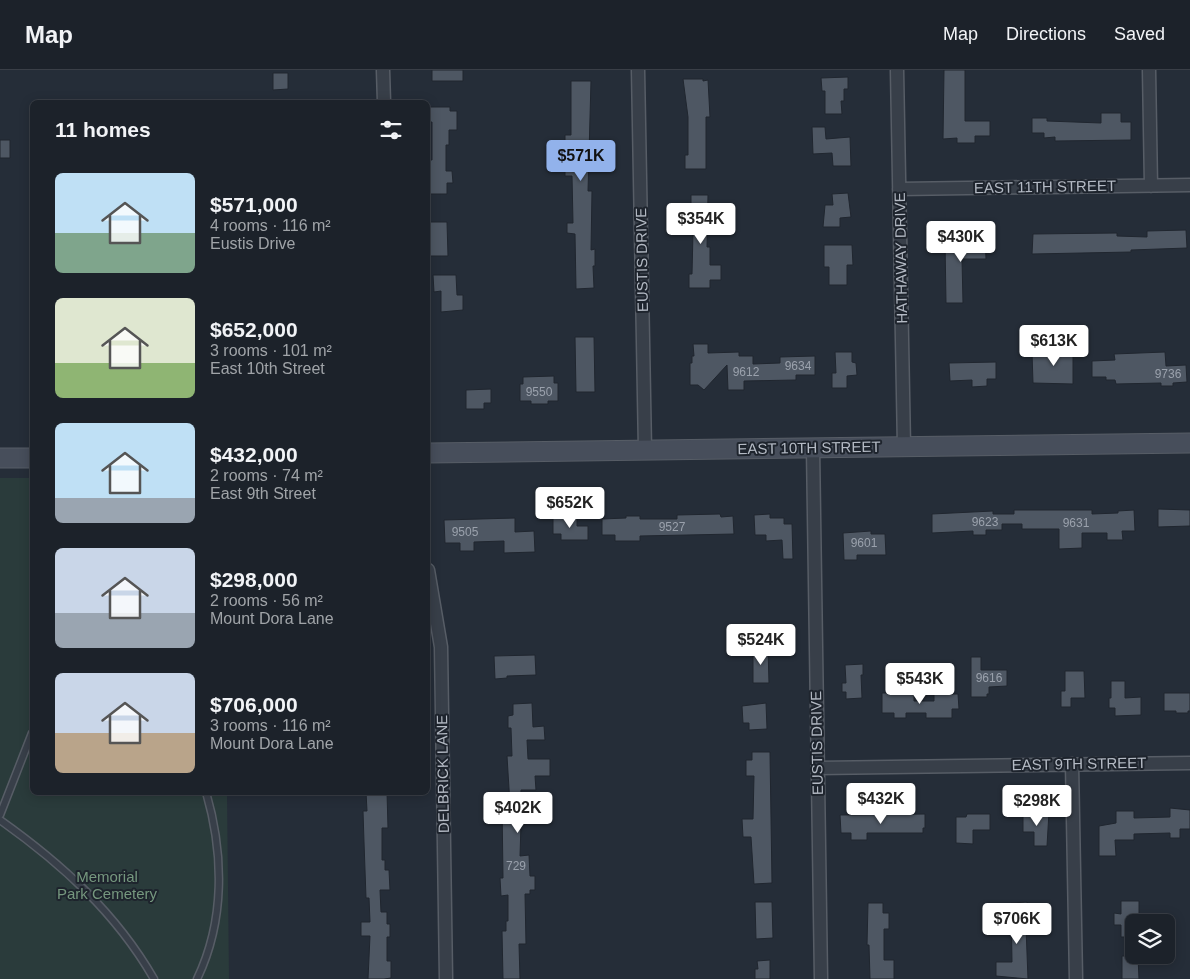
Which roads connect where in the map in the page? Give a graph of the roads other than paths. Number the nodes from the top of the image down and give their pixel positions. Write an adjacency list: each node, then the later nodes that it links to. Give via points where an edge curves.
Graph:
1 (383, 70): 5 (street)
2 (638, 70): 12 (street, EUSTIS DRIVE)
3 (897, 70): 8 (street, HATHAWAY DRIVE)
4 (1149, 70): 7 (street)
5 (384, 100)
6 (1190, 185): 7 (street, EAST 11TH STREET)
7 (1151, 186): 8 (street, EAST 11TH STREET)
8 (899, 189): 10 (street, HATHAWAY DRIVE)
9 (1190, 443): 10 (main road, EAST 10TH STREET)
10 (904, 446): 11 (main road, EAST 10TH STREET)
11 (813, 448): 12 (main road, EAST 10TH STREET); 20 (street, EUSTIS DRIVE)
12 (645, 450): 13 (main road, EAST 10TH STREET)
13 (430, 453)
14 (0, 458): 15 (main road)
15 (30, 458)
16 (430, 582): 26 (street, DELBRICK LANE, via 441,647)
17 (30, 738): 22 (lane)
18 (1190, 763): 19 (street, EAST 9TH STREET)
19 (1072, 764): 20 (street, EAST 9TH STREET); 28 (street)
20 (818, 768): 27 (street, EUSTIS DRIVE)
21 (207, 795): 25 (lane, via 216,831 220,871 216,917 204,965)
22 (0, 815)
23 (0, 820): 24 (lane, via 83,887 116,922)
24 (154, 979)
25 (197, 979)
26 (446, 979)
27 (821, 979)
28 (1076, 979)

